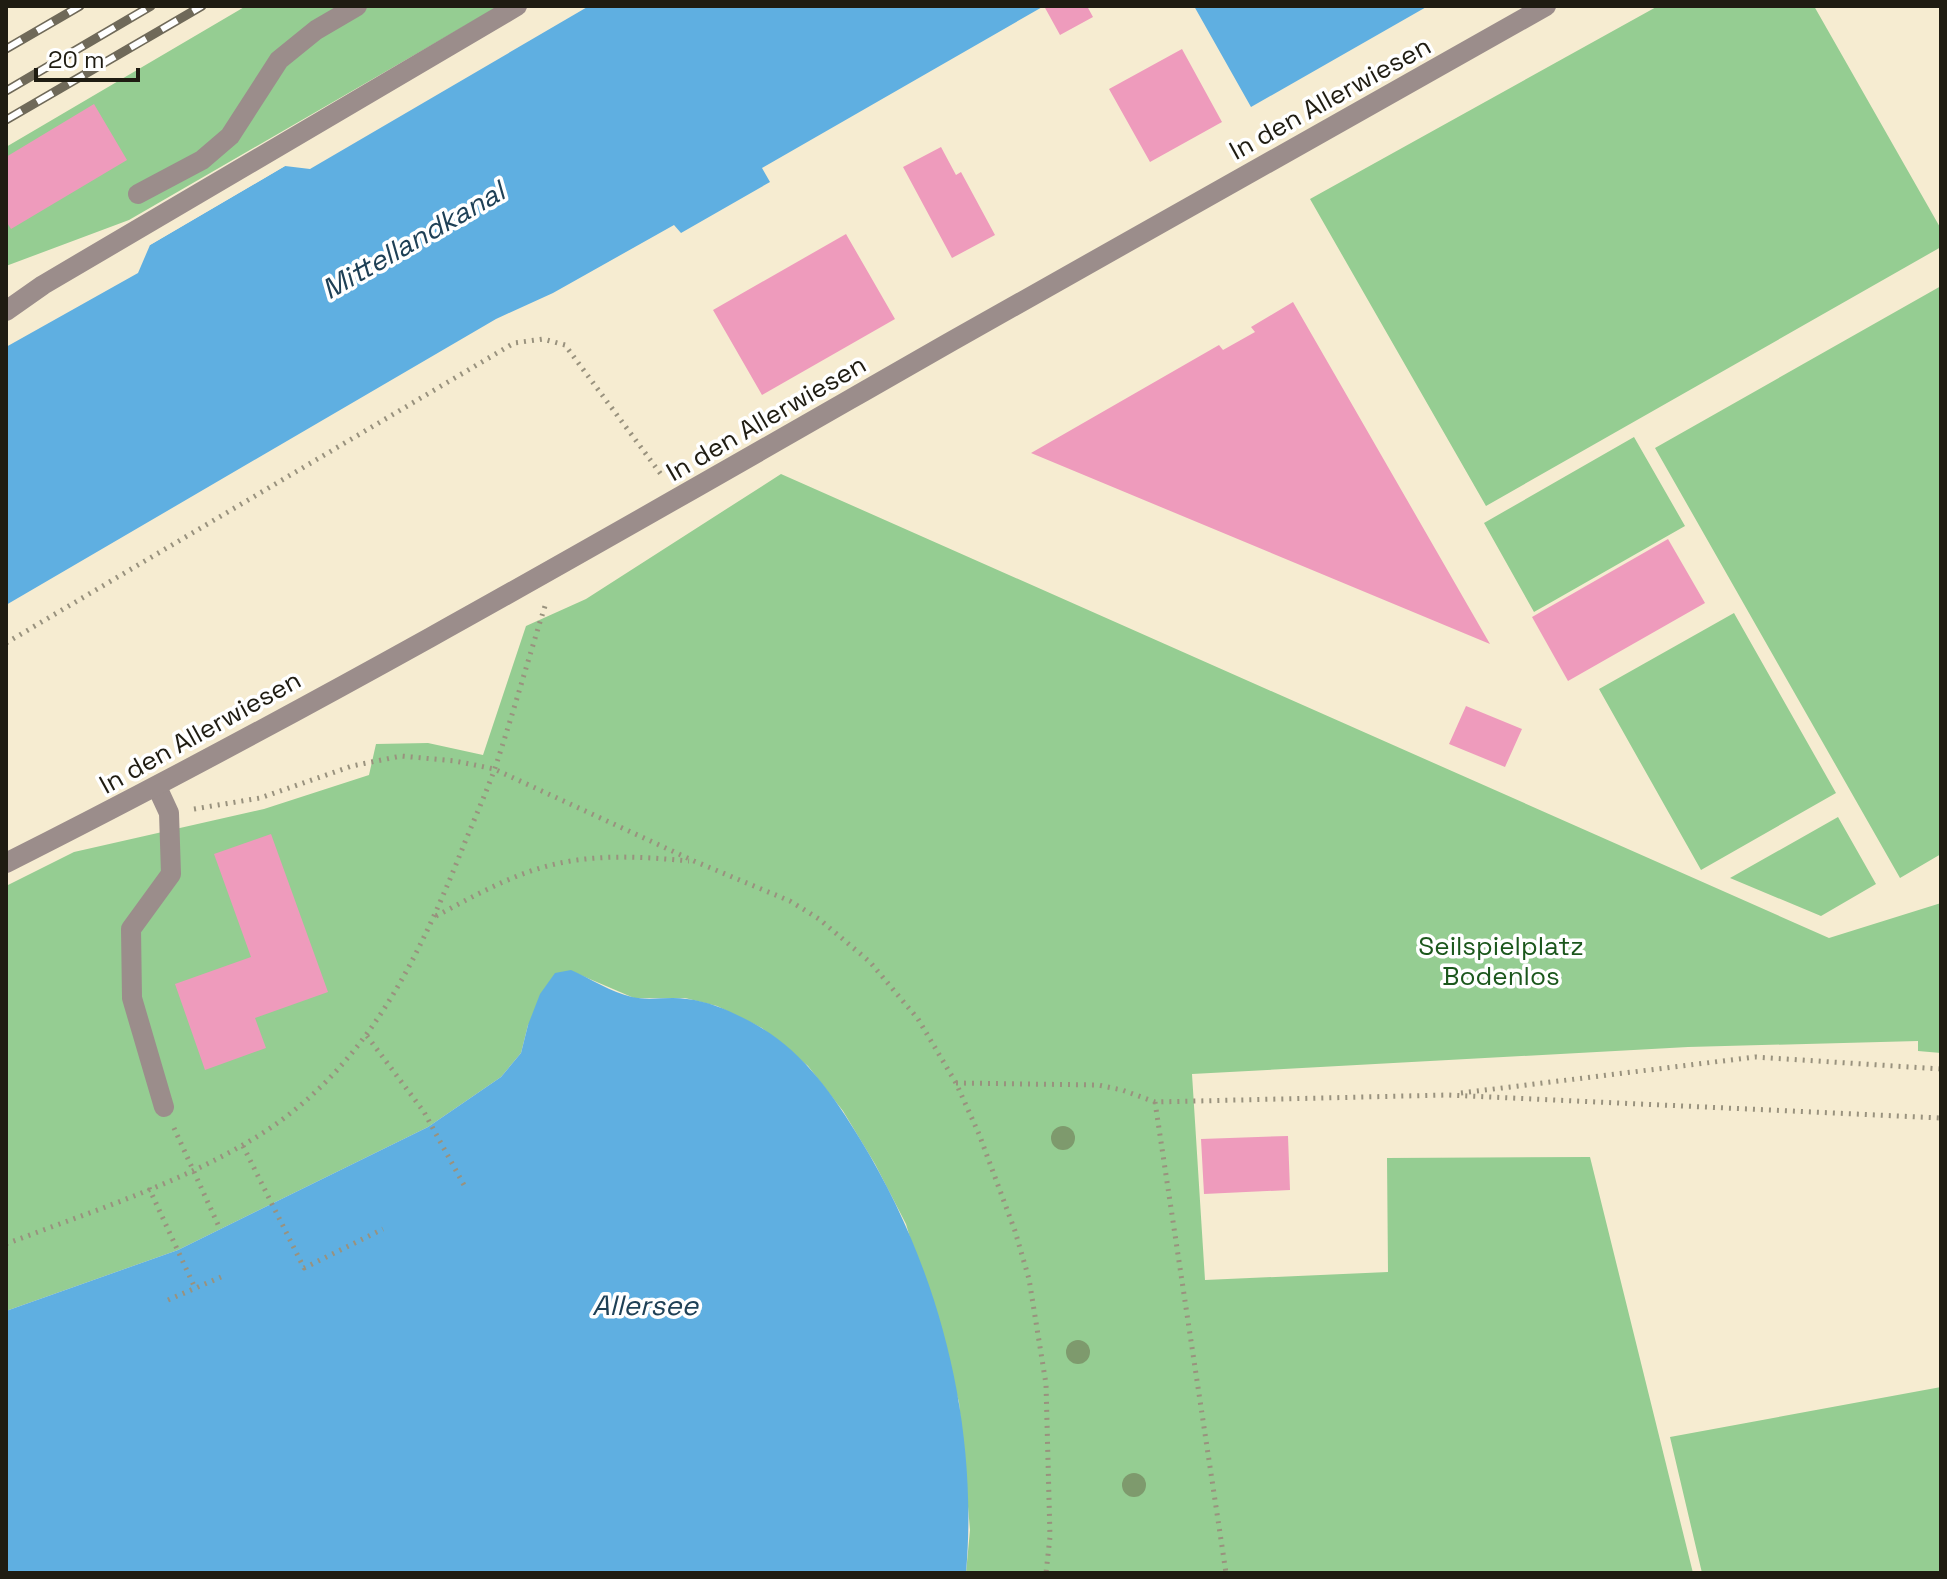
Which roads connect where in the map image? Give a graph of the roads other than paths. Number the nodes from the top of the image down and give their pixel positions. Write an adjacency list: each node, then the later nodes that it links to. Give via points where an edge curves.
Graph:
1 (357, 6): 4 (street, via 279,60 230,136 202,160)
2 (517, 6): 5 (street)
3 (1546, 6): 6 (street, In den Allerwiesen, via 557,567)
4 (138, 194)
5 (6, 311)
6 (157, 787): 7 (street, In den Allerwiesen); 8 (street, via 169,813 171,874 131,929 132,998)
7 (6, 863)
8 (164, 1107)

